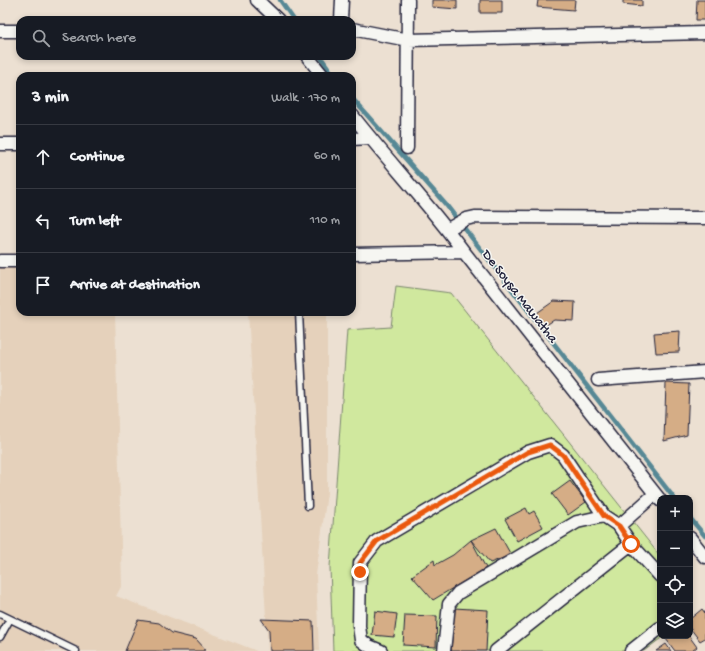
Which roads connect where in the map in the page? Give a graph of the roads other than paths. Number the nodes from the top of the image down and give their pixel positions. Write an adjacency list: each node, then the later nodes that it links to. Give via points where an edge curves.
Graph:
1 (257, 0): 4 (street)
2 (342, 0): 5 (street)
3 (408, 0): 10 (street)
4 (274, 16)
5 (341, 16)
6 (356, 30): 10 (street)
7 (0, 31): 8 (street)
8 (16, 31)
9 (705, 33): 10 (street)
10 (408, 40): 18 (street)
11 (310, 60): 12 (street)
12 (319, 72)
13 (356, 119): 15 (street, De Soysa Mawatha)
14 (356, 138): 15 (street)
15 (370, 138): 20 (street, De Soysa Mawatha)
16 (0, 144): 17 (street)
17 (16, 144)
18 (407, 148)
19 (705, 218): 20 (street, via 475,217)
20 (456, 224): 21 (street, De Soysa Mawatha)
21 (464, 252): 22 (street); 28 (street, De Soysa Mawatha)
22 (356, 254)
23 (0, 261): 24 (street)
24 (16, 261)
25 (299, 316): 30 (lane)
26 (705, 372): 27 (street)
27 (598, 380)
28 (657, 496)
29 (657, 498): 32 (street)
30 (308, 506)
31 (604, 516): 32 (street); 42 (street, via 563,455 550,445 528,452 377,541 360,563 359,626 361,640); 43 (street, via 577,522 458,593 449,604)
32 (619, 526): 34 (street)
33 (693, 542): 35 (street)
34 (631, 544): 36 (street); 44 (street)
35 (705, 556)
36 (657, 573)
37 (0, 614): 38 (lane)
38 (10, 619): 40 (lane); 41 (lane)
39 (657, 630): 45 (street)
40 (0, 637)
41 (76, 651)
42 (381, 651)
43 (444, 651)
44 (496, 651)
45 (631, 651)

